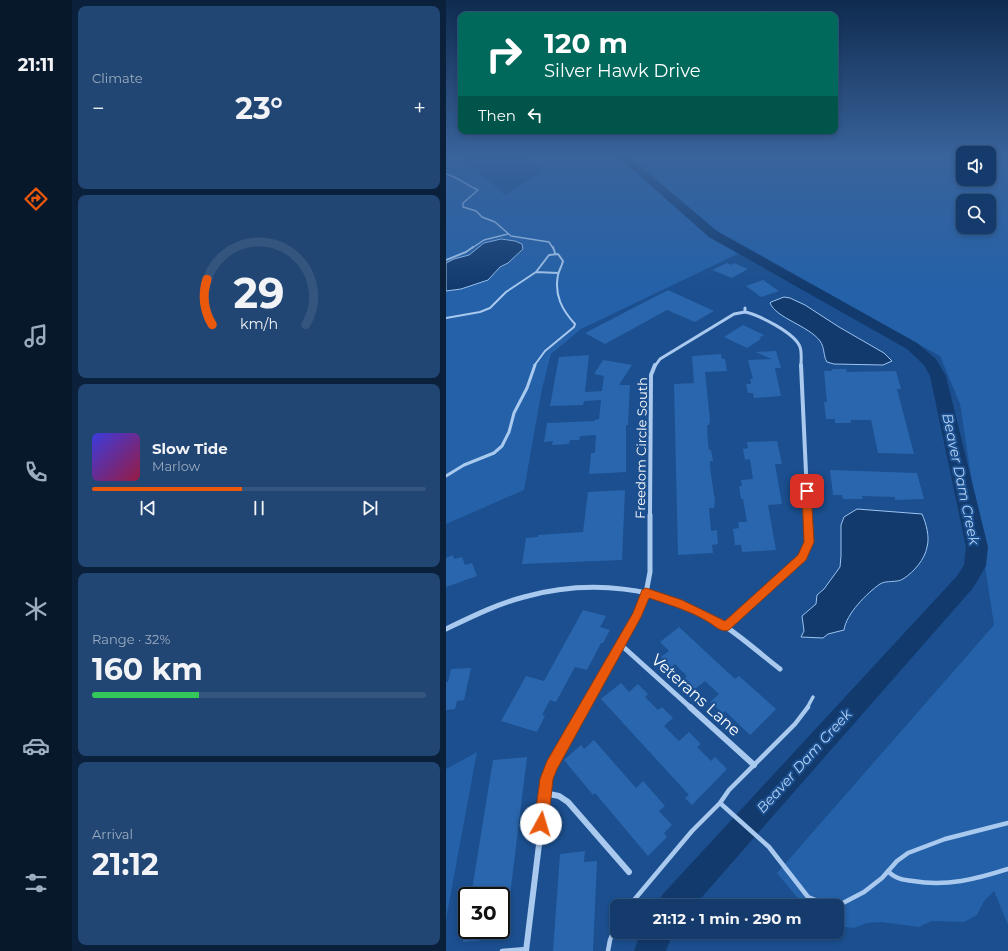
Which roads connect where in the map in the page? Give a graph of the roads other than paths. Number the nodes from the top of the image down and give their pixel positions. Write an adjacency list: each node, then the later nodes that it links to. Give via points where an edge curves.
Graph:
1 (467, 199): 2 (lane, via 462,206 495,222)
2 (508, 234): 3 (lane, via 546,241 552,245); 4 (lane, via 484,240 466,252)
3 (555, 254): 5 (lane, via 548,257); 6 (lane, via 560,254 563,260)
4 (446, 260)
5 (536, 272): 6 (lane); 7 (lane, via 506,292 487,309)
6 (558, 273): 8 (lane, via 557,293 564,312 575,324 574,327 545,351 533,368 502,446 489,456 464,465)
7 (446, 318)
8 (446, 476)
9 (646, 593): 10 (street, via 678,603); 10 (street, Freedom Circle South, via 650,572 653,369 660,359 734,314 745,310 794,339 800,347 809,536 807,549 802,558); 11 (street, via 604,588 544,592 495,607); 12 (street, via 638,614)
10 (725, 627): 13 (street)
11 (446, 629)
12 (620, 644): 15 (street, Veterans Lane); 16 (street, via 552,766)
13 (780, 669)
14 (813, 697): 15 (lane, via 795,724)
15 (754, 765): 17 (lane)
16 (544, 793): 20 (street, via 559,796 568,802); 24 (street)
17 (720, 803): 21 (lane, via 762,841 808,897 815,901 828,905 857,896); 22 (lane)
18 (1008, 823): 21 (lane, via 951,837 923,847 900,858)
19 (1008, 869): 21 (lane, via 968,880 940,884 925,884 896,878)
20 (629, 872)
21 (888, 872)
22 (635, 899)
23 (610, 939): 26 (lane)
24 (526, 950): 25 (lane)
25 (502, 951)
26 (608, 951)

